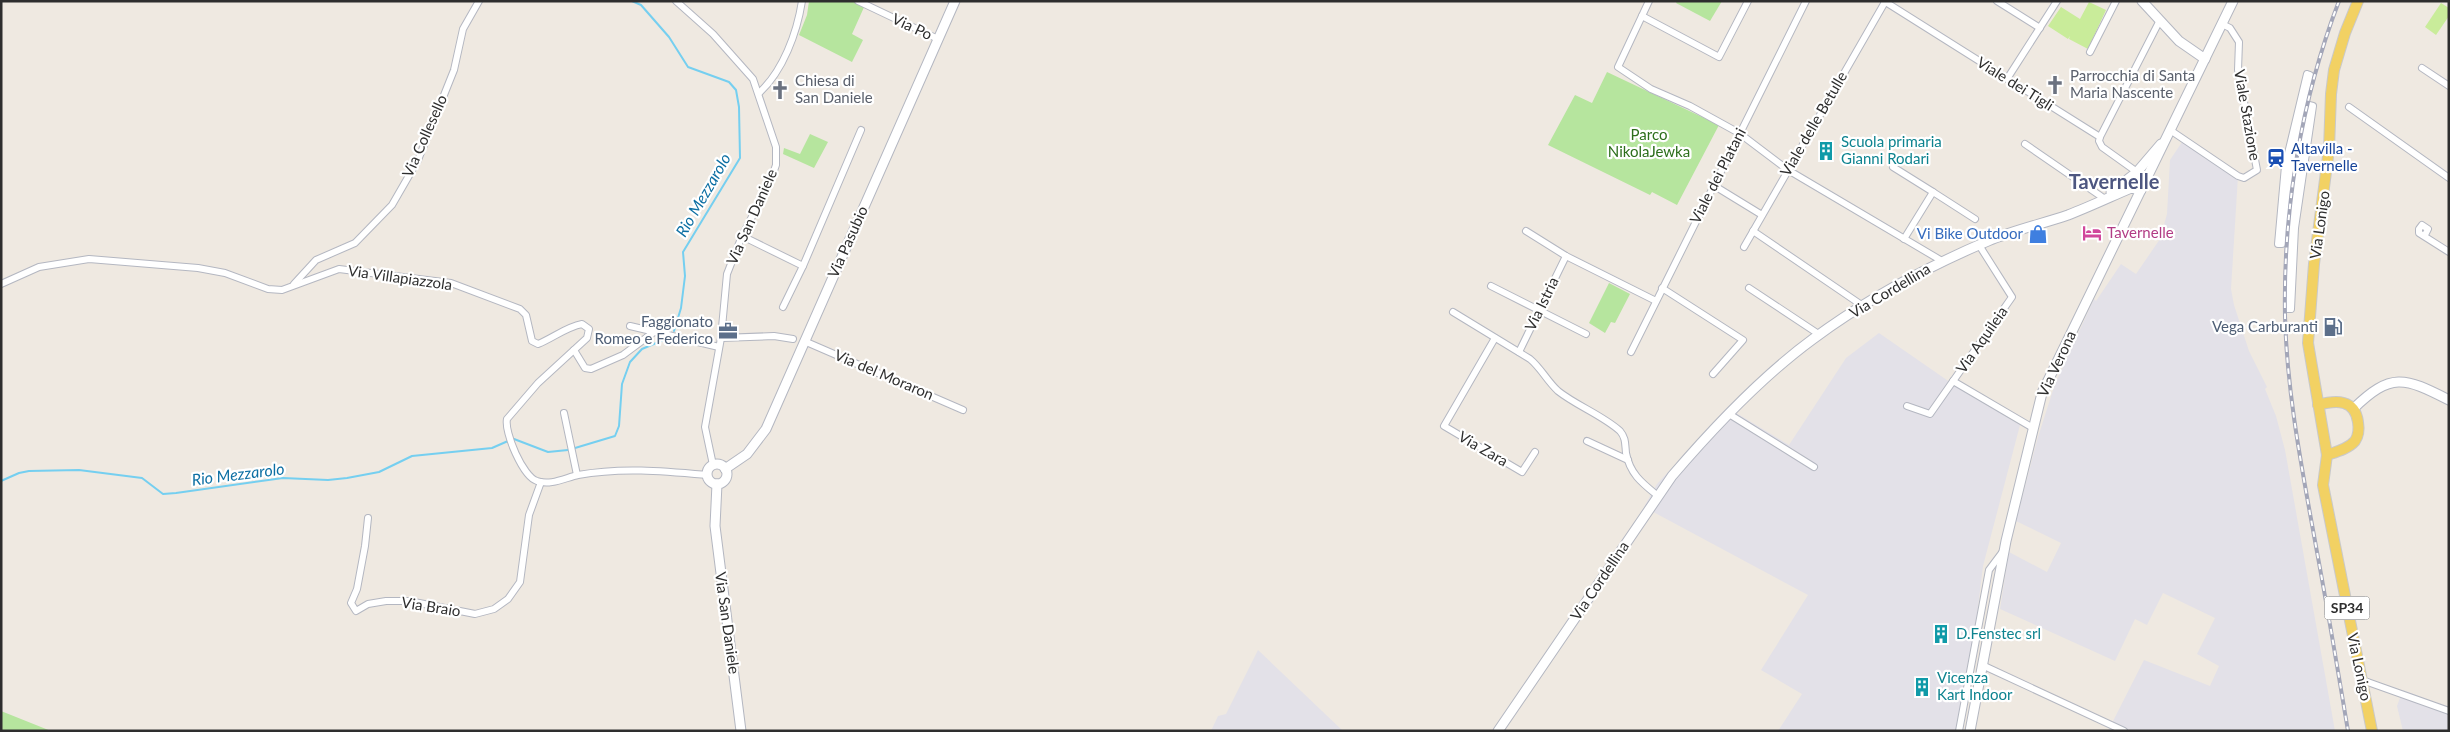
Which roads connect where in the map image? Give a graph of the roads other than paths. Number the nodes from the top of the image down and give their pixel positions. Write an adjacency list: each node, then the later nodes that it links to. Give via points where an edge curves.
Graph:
1 (479, 1): 58 (street, Via Collesello, via 463,28 454,70 418,160 392,205 355,244 316,260)
2 (676, 1): 27 (street, Via San Daniele, via 739,61 753,79)
3 (802, 1): 27 (street, via 799,22 780,64 768,84)
4 (858, 1): 20 (street, Via Po)
5 (955, 1): 20 (street, Via Pasubio)
6 (1649, 1): 16 (street)
7 (1748, 1): 16 (street, via 1719,57)
8 (1806, 1): 32 (street, Viale dei Platani)
9 (1997, 1): 19 (street)
10 (2057, 1): 19 (street)
11 (2116, 1): 21 (street)
12 (2142, 1): 17 (street)
13 (2233, 1): 18 (street)
14 (2358, 1): 79 (main road, Via Lonigo / SP34, via 2345,33 2332,86 2330,149 2314,264 2308,343)
15 (1885, 2): 25 (street, Viale dei Tigli); 36 (street, Viale delle Betulle)
16 (1642, 16): 32 (street, via 1618,67 1651,89)
17 (2160, 20): 22 (street, via 2188,49); 33 (street)
18 (2222, 24): 22 (street); 31 (street, Viale Stazione, via 2230,28 2239,42 2238,70 2257,170 2244,178 2238,176)
19 (2040, 28): 25 (street)
20 (938, 39): 74 (street, Via Pasubio)
21 (2090, 52)
22 (2205, 59): 31 (street)
23 (2422, 68): 26 (street)
24 (2307, 74): 24 (street, via 2310,75 2291,165 2283,242 2278,244 2285,166)
25 (2007, 79): 33 (street, Viale dei Tigli)
26 (2449, 86)
27 (758, 93): 49 (street, Via San Daniele, via 776,147 776,165)
28 (2309, 105): 28 (street, via 2313,106 2295,228 2291,309 2287,309 2291,214)
29 (2349, 106): 38 (street)
30 (861, 130): 56 (street)
31 (2170, 132): 37 (street, Via Cordellina); 40 (street, Via Verona)
32 (1739, 133): 36 (street); 39 (street, Viale dei Platani)
33 (2100, 137): 37 (street, Viale dei Tigli, via 2102,146)
34 (2026, 144): 42 (street)
35 (1893, 167): 41 (street)
36 (1788, 170): 44 (street, Viale delle Betulle); 50 (street)
37 (2137, 172): 42 (street, Via Cordellina)
38 (2449, 178)
39 (1713, 185): 44 (street); 60 (street, Viale dei Platani)
40 (2141, 190): 43 (street, Via Cordellina, via 2131,188); 90 (street, Via Verona, via 2042,392)
41 (1933, 192): 45 (street); 50 (street)
42 (2102, 197): 43 (street, Via Cordellina)
43 (2077, 211): 51 (street, Via Cordellina)
44 (1762, 215): 46 (street, Viale delle Betulle)
45 (1975, 219)
46 (1753, 230): 52 (street, Viale delle Betulle); 63 (street)
47 (1526, 231): 54 (street)
48 (2424, 235): 53 (street)
49 (742, 236): 56 (street); 71 (street, Via San Daniele, via 727,274)
50 (1904, 239): 55 (street)
51 (1979, 245): 55 (street, Via Cordellina); 81 (street, Via Aquileia, via 2012,297)
52 (1744, 247)
53 (2449, 252)
54 (1566, 256): 62 (street); 65 (street, Via Istria)
55 (1942, 262): 63 (street, Via Cordellina, via 1904,280)
56 (803, 266): 64 (street)
57 (1, 284): 58 (street, Via Villapiazzola, via 39,267 89,258 225,272 268,290)
58 (294, 286): 76 (street, Via Villapiazzola, via 339,269 451,283 520,309 526,315 532,341 538,344 571,326 582,324 589,329 587,338)
59 (1491, 286): 65 (street)
60 (1662, 288): 62 (street, Viale dei Platani); 80 (street, via 1743,340)
61 (1749, 288): 70 (street)
62 (1656, 302): 78 (street, Viale dei Platani)
63 (1863, 306): 70 (street, Via Cordellina)
64 (783, 307)
65 (1538, 310): 69 (street); 77 (street, Via Istria)
66 (1453, 312): 72 (street)
67 (630, 326): 68 (street)
68 (654, 332): 75 (street); 76 (street, via 623,355 591,369 585,368)
69 (1586, 334)
70 (1820, 335): 89 (street, Via Cordellina)
71 (720, 338): 73 (street, via 774,336); 75 (street, Via San Daniele)
72 (1495, 338): 77 (street); 93 (street, Via Zara, via 1444,426 1522,472)
73 (793, 339)
74 (804, 341): 87 (street, Via del Moraron); 98 (street, Via Pasubio, via 766,429 747,454)
75 (719, 347): 96 (street, Via San Daniele, via 705,427)
76 (574, 350): 101 (street, Via Villapiazzola, via 515,408 506,422 511,441 528,476)
77 (1519, 352): 95 (street, via 1539,366 1559,392 1620,431 1625,437)
78 (1631, 352)
79 (2310, 364): 83 (main road, Via Lonigo / SP34); 84 (main road, Via Lonigo / SP34)
80 (1714, 374)
81 (1954, 381): 85 (street, Via Aquileia, via 1930,414); 90 (street)
82 (2449, 400): 86 (street, via 2420,386 2395,382 2373,389)
83 (2330, 402): 84 (main road); 86 (main road, via 2342,402)
84 (2318, 405): 94 (main road, Via Lonigo / SP34)
85 (1907, 406)
86 (2353, 409): 92 (main road, Via Lonigo / SP34, via 2358,417 2358,434 2354,442)
87 (963, 410)
88 (564, 414): 99 (street)
89 (1729, 414): 97 (street); 104 (street, Via Cordellina, via 1697,446)
90 (2033, 428): 106 (street, Via Verona)
91 (1587, 441): 95 (street)
92 (2338, 451): 94 (main road, Via Lonigo / SP34); 103 (main road, Via Lonigo / SP34)
93 (1535, 452)
94 (2327, 455): 103 (main road, Via Lonigo / SP34)
95 (1628, 460): 104 (street, via 1637,479)
96 (713, 465): 98 (street); 100 (street)
97 (1814, 467)
98 (725, 469): 102 (street, via 724,481)
99 (577, 475): 100 (street, via 607,470); 101 (street, via 549,483)
100 (707, 475): 102 (street, via 709,481)
101 (541, 482): 105 (street, Via Braio, via 529,515 520,582 508,599 475,614 409,601 368,604 356,611 351,603 357,589)
102 (717, 484): 110 (street, Via San Daniele, via 715,526)
103 (2323, 485): 108 (main road, Via Lonigo / SP34)
104 (1658, 496): 111 (street, Via Cordellina)
105 (368, 518)
106 (2004, 549): 107 (street, Via Verona); 112 (street, Via Verona, via 1989,570)
107 (1982, 665): 113 (street, Via Verona); 114 (street)
108 (2362, 680): 109 (street); 115 (main road, Via Lonigo / SP34)
109 (2449, 711)
110 (741, 731)
111 (1498, 731)
112 (1959, 731)
113 (1970, 731)
114 (2124, 731)
115 (2372, 731)

